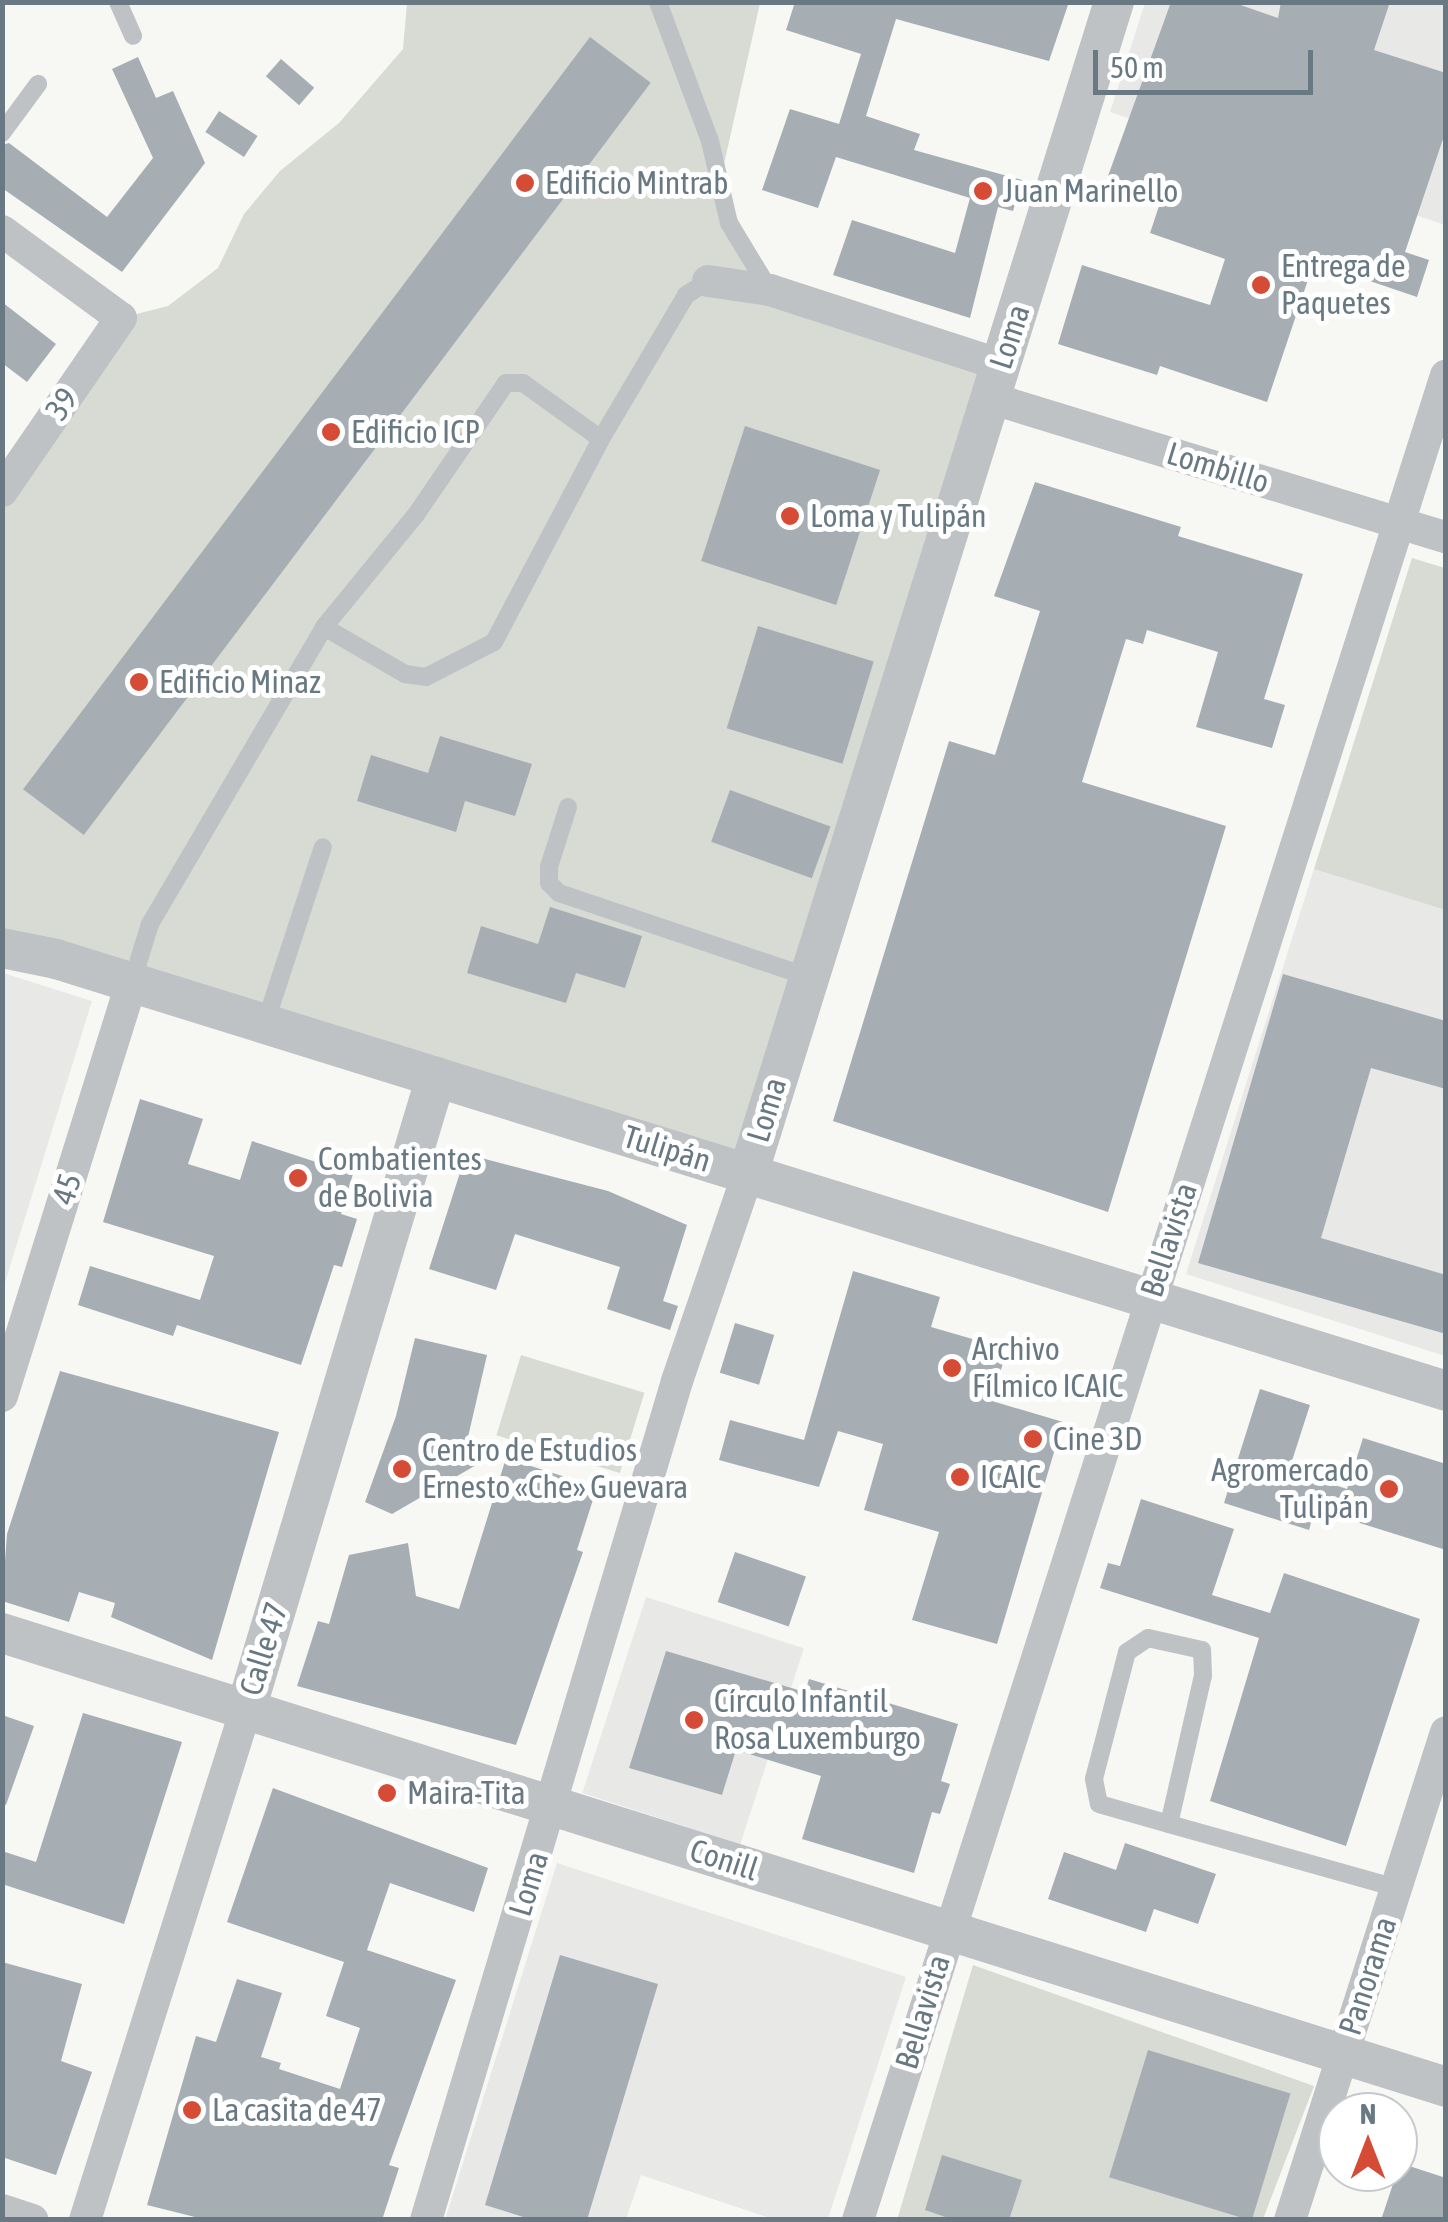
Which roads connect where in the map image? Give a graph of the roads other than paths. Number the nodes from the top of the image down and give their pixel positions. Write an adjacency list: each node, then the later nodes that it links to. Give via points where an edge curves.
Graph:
1 (118, 2): 4 (lane)
2 (658, 2): 9 (lane, via 710,141 729,223)
3 (1114, 2): 11 (street, Loma)
4 (134, 36)
5 (38, 84): 6 (lane)
6 (2, 132)
7 (2, 231): 13 (street, 39, via 121,318)
8 (708, 281): 9 (street, Lombillo); 12 (lane, via 686,295)
9 (770, 290): 11 (street, Lombillo)
10 (1446, 375): 14 (street, Bellavista)
11 (995, 381): 14 (street, Lombillo); 20 (street, Loma)
12 (601, 438): 16 (lane, via 522,382 506,383 414,516); 16 (lane, via 494,642 426,678 405,674)
13 (2, 491)
14 (1401, 523): 15 (street, Lombillo); 25 (street, Bellavista)
15 (1446, 536)
16 (324, 627): 21 (lane, via 150,924)
17 (568, 807): 20 (lane, via 549,866 549,883 560,893)
18 (323, 847): 22 (lane)
19 (2, 948): 21 (street, Tulipán)
20 (809, 976): 24 (street, Loma)
21 (132, 982): 22 (street, Tulipán); 27 (street, 45)
22 (265, 1024): 23 (street, Tulipán)
23 (436, 1077): 24 (street, Tulipán); 29 (street, Calle 47)
24 (748, 1174): 25 (street, Tulipán); 31 (street, Loma, via 677,1381)
25 (1150, 1298): 26 (street, Tulipán); 34 (street, Bellavista)
26 (1446, 1390)
27 (2, 1396)
28 (2, 1633): 29 (street, Conill)
29 (246, 1709): 31 (street, Conill); 39 (street, Calle 47)
30 (1446, 1732): 33 (street, Panorama)
31 (553, 1806): 34 (street, Conill); 40 (street, Loma)
32 (1169, 1824): 32 (lane, via 1098,1804 1094,1779 1127,1652 1148,1638 1202,1650 1203,1676); 33 (lane)
33 (1396, 1888): 35 (street, Panorama)
34 (948, 1931): 35 (street, Conill); 41 (street, Bellavista)
35 (1343, 2056): 36 (street, Conill); 42 (street, Panorama)
36 (1446, 2087)
37 (2, 2210): 38 (street)
38 (32, 2220)
39 (84, 2220)
40 (426, 2220)
41 (858, 2220)
42 (1290, 2220)

